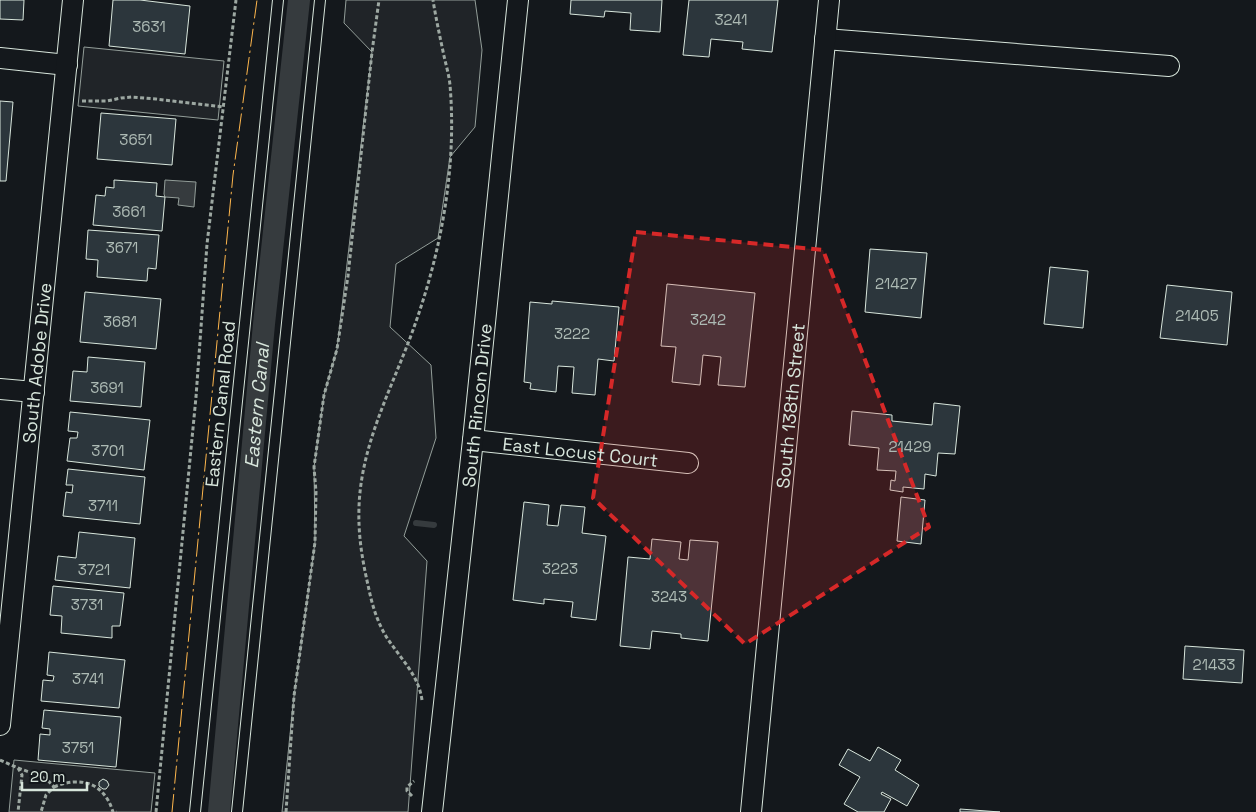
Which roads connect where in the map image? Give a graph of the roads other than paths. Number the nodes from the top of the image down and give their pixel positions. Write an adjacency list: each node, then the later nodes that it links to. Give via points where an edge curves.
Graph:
1 (73, 0): 8 (street, South Adobe Drive)
2 (278, 0): 16 (lane, Eastern Canal Road)
3 (320, 0): 17 (lane)
4 (518, 0): 12 (street, South Rincon Drive)
5 (829, 0): 6 (street, South 138th Street)
6 (825, 39): 9 (street); 19 (street, South 138th Street)
7 (0, 58): 8 (street)
8 (66, 65): 11 (street, South Adobe Drive)
9 (1169, 66)
10 (0, 389): 11 (street)
11 (34, 392): 14 (street, South Adobe Drive)
12 (472, 440): 13 (street, East Locust Court); 18 (street, South Rincon Drive)
13 (688, 463)
14 (0, 718): 15 (street, South Adobe Drive)
15 (0, 726)
16 (196, 812)
17 (237, 812)
18 (432, 812)
19 (751, 812)

